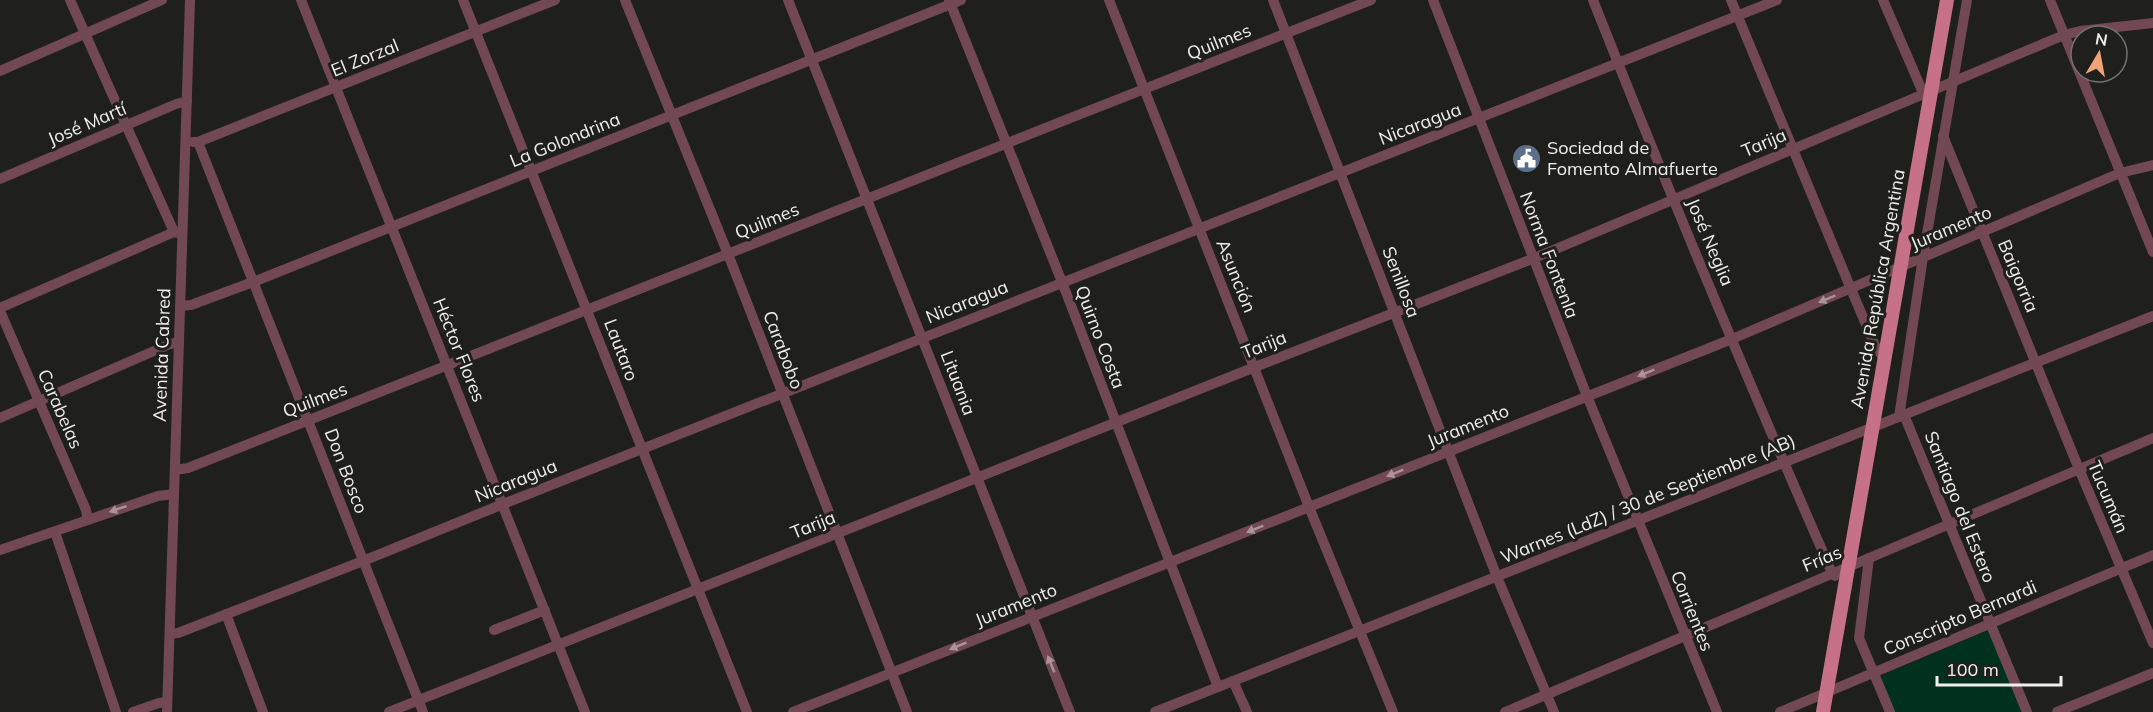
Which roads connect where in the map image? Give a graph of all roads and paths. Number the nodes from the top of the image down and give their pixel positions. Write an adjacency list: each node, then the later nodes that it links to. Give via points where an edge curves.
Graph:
1 (70, 0): 25 (street)
2 (162, 0): 25 (street)
3 (190, 0): 34 (street, Avenida Cabred)
4 (301, 0): 31 (street, Héctor Flores)
5 (463, 0): 23 (street, Lautaro)
6 (555, 0): 23 (street, El Zorzal)
7 (625, 0): 35 (street, Carabobo)
8 (788, 0): 27 (street, Lituania)
9 (1109, 0): 32 (street, Asunción)
10 (1273, 0): 24 (street, Senillosa)
11 (1371, 0): 24 (street, Quilmes)
12 (1433, 0): 36 (street, Norma Fontenla)
13 (1593, 0): 28 (street, José Neglia)
14 (1731, 0): 21 (street)
15 (1777, 0): 21 (street, Nicaragua)
16 (1883, 0): 33 (street)
17 (1947, 0): 33 (main road, Avenida República Argentina)
18 (1967, 0): 30 (street)
19 (2050, 0): 26 (street)
20 (953, 1): 27 (street, La Golondrina); 40 (street, Quirno Costa)
21 (1737, 16): 28 (street, Nicaragua); 41 (street)
22 (2153, 23): 26 (street, Tarija)
23 (476, 32): 31 (street, El Zorzal); 43 (street, Lautaro)
24 (1286, 33): 32 (street, Quilmes); 44 (street, Senillosa)
25 (85, 34): 29 (street); 37 (street)
26 (2064, 35): 30 (street, Tarija); 45 (street)
27 (813, 59): 35 (street, La Golondrina); 47 (street, Lituania)
28 (1618, 64): 36 (street, Nicaragua); 48 (street, José Neglia)
29 (0, 71)
30 (1953, 82): 33 (street, Tarija); 38 (street)
31 (337, 87): 39 (street, El Zorzal); 49 (street, Héctor Flores)
32 (1145, 89): 40 (street, Quilmes); 50 (street, Asunción)
33 (1927, 94): 41 (street, Tarija); 57 (main road, Avenida República Argentina)
34 (187, 101): 37 (street, José Martí); 39 (street, Avenida Cabred)
35 (672, 115): 43 (street, La Golondrina); 54 (street, Carabobo)
36 (1479, 119): 44 (street, Nicaragua); 56 (street, Norma Fontenla)
37 (126, 125): 46 (street, José Martí); 52 (street)
38 (1943, 136): 51 (street, Baigorria); 55 (street)
39 (192, 142): 52 (street, Avenida Cabred); 58 (street, Don Bosco)
40 (1006, 143): 47 (street, Quilmes); 59 (street, Quirno Costa)
41 (1792, 149): 48 (street, Tarija); 60 (street)
42 (2153, 165): 45 (street, Juramento)
43 (532, 171): 49 (street, La Golondrina); 63 (street, Lautaro)
44 (1340, 173): 50 (street, Nicaragua); 64 (street, Senillosa)
45 (2120, 173): 51 (street, Juramento); 53 (street)
46 (0, 179)
47 (867, 197): 54 (street, Quilmes); 66 (street, Lituania)
48 (1674, 200): 56 (street, Tarija); 67 (street, José Neglia)
49 (392, 226): 58 (street, La Golondrina); 71 (street, Héctor Flores)
50 (1199, 229): 59 (street, Nicaragua); 72 (street, Asunción)
51 (1982, 232): 55 (street, Juramento); 70 (street, Baigorria)
52 (179, 233): 61 (street, Avenida Cabred); 62 (street)
53 (2153, 252)
54 (728, 254): 63 (street, Quilmes); 73 (street, Carabobo)
55 (1923, 257): 57 (street, Juramento); 76 (street)
56 (1532, 259): 64 (street, Tarija); 74 (street, Norma Fontenla)
57 (1900, 268): 60 (street, Juramento); 69 (main road, Avenida República Argentina)
58 (253, 282): 61 (street, La Golondrina); 78 (street, Don Bosco)
59 (1062, 282): 66 (street, Nicaragua); 79 (street, Quirno Costa)
60 (1851, 290): 67 (street, Juramento, one-way to 67); 69 (street)
61 (180, 306): 68 (street, Avenida Cabred)
62 (0, 309): 75 (street, Carabelas)
63 (587, 309): 71 (street, Quilmes); 82 (street, Lautaro)
64 (1394, 312): 72 (street, Tarija); 83 (street, Senillosa)
65 (2153, 316): 70 (street, Warnes (LdZ) / 30 de Septiembre (AB))
66 (923, 338): 73 (street, Nicaragua); 87 (street, Lituania)
67 (1732, 339): 74 (street, Juramento, one-way to 74); 84 (street, José Neglia)
68 (179, 342): 75 (street); 86 (street, Avenida Cabred)
69 (1884, 359): 80 (main road, Avenida República Argentina)
70 (2036, 362): 76 (street, Warnes (LdZ) / 30 de Septiembre (AB)); 85 (street, Tucumán)
71 (448, 366): 78 (street, Quilmes); 89 (street, Héctor Flores)
72 (1255, 367): 79 (street, Tarija); 90 (street, Asunción)
73 (782, 394): 82 (street, Nicaragua); 95 (street, Carabobo)
74 (1587, 396): 83 (street, Juramento); 92 (street, Norma Fontenla)
75 (39, 401): 77 (street); 91 (street, Carabelas)
76 (1902, 416): 80 (street, Warnes (LdZ) / 30 de Septiembre (AB)); 93 (street, Santiago del Estero)
77 (0, 418)
78 (308, 421): 86 (street, Quilmes); 99 (street, Don Bosco)
79 (1115, 422): 87 (street, Tarija); 100 (street, Quirno Costa)
80 (1872, 428): 84 (street, Warnes (LdZ) / 30 de Septiembre (AB)); 101 (main road, Avenida República Argentina)
81 (2153, 438): 85 (street, Frías)
82 (642, 449): 89 (street, Nicaragua); 106 (street, Lautaro)
83 (1449, 451): 90 (street, Juramento, one-way to 90); 104 (street, Senillosa)
84 (1784, 463): 92 (street, Warnes (LdZ) / 30 de Septiembre (AB)); 103 (street, José Neglia)
85 (2079, 469): 93 (street, Frías); 102 (street, Tucumán)
86 (175, 470): 88 (street, Avenida Cabred)
87 (977, 478): 95 (street, Tarija); 109 (street, Lituania)
88 (174, 494): 91 (street, one-way to 91); 113 (street, Avenida Cabred)
89 (503, 504): 99 (street, Nicaragua); 107 (street, Héctor Flores)
90 (1309, 507): 100 (street, Juramento, one-way to 100); 112 (street, Asunción)
91 (88, 520): 94 (street)
92 (1638, 521): 104 (street, Warnes (LdZ) / 30 de Septiembre (AB)); 114 (street, Corrientes)
93 (1949, 525): 98 (street, Frías); 110 (street, Santiago del Estero)
94 (55, 532): 96 (street); 126 (street)
95 (837, 534): 106 (street, Tarija); 117 (street, Carabobo)
96 (0, 550)
97 (2153, 555): 102 (street, Conscripto Bernardi)
98 (1869, 558): 101 (street, Frías); 118 (street, via 1859,638)
99 (363, 561): 108 (street, Nicaragua); 124 (street, Don Bosco)
100 (1171, 562): 109 (street, Juramento); 121 (street, Quirno Costa)
101 (1847, 567): 103 (street, Frías); 105 (main road, Avenida República Argentina)
102 (2121, 568): 110 (street, Conscripto Bernardi); 115 (street, Tucumán)
103 (1832, 573): 105 (street); 114 (street, Frías)
104 (1497, 577): 112 (street, Warnes (LdZ) / 30 de Septiembre (AB)); 123 (street, Senillosa)
105 (1844, 585): 122 (main road, Avenida República Argentina)
106 (698, 589): 116 (street, Tarija); 132 (street, Lautaro)
107 (545, 610): 111 (street); 116 (street, Héctor Flores)
108 (226, 614): 113 (street, Nicaragua); 128 (street)
109 (1032, 616): 117 (street, Juramento, one-way to 117); 135 (street, Lituania, one-way to 109)
110 (1991, 624): 118 (street, Conscripto Bernardi); 145 (street, Santiago del Estero)
111 (494, 630)
112 (1359, 632): 120 (street, Warnes (LdZ) / 30 de Septiembre (AB)); 138 (street, Asunción)
113 (170, 634): 125 (street, Avenida Cabred)
114 (1684, 636): 123 (street, Frías); 141 (street, Corrientes)
115 (2153, 643)
116 (559, 644): 124 (street, Tarija); 131 (street, Héctor Flores)
117 (891, 672): 133 (street, Juramento); 134 (street, Carabobo)
118 (1873, 673): 122 (street, Conscripto Bernardi); 144 (street)
119 (2153, 673): 146 (street)
120 (1233, 681): 121 (street, Warnes (LdZ) / 30 de Septiembre (AB)); 137 (street)
121 (1218, 687): 136 (street, Warnes (LdZ) / 30 de Septiembre (AB))
122 (1826, 692): 142 (street, Conscripto Bernardi); 143 (main road, Avenida República Argentina)
123 (1547, 694): 139 (street, Frías); 140 (street, Senillosa)
124 (418, 701): 129 (street, Tarija); 130 (street, Don Bosco)
125 (167, 707): 127 (street, via 159,703)
126 (116, 712)
127 (133, 712)
128 (263, 712)
129 (389, 712)
130 (423, 712)
131 (585, 712)
132 (747, 712)
133 (793, 712)
134 (907, 712)
135 (1070, 712)
136 (1155, 712)
137 (1247, 712)
138 (1393, 712)
139 (1505, 712)
140 (1554, 712)
141 (1717, 712)
142 (1780, 712)
143 (1822, 712)
144 (1890, 712)
145 (2027, 712)
146 (2057, 712)

